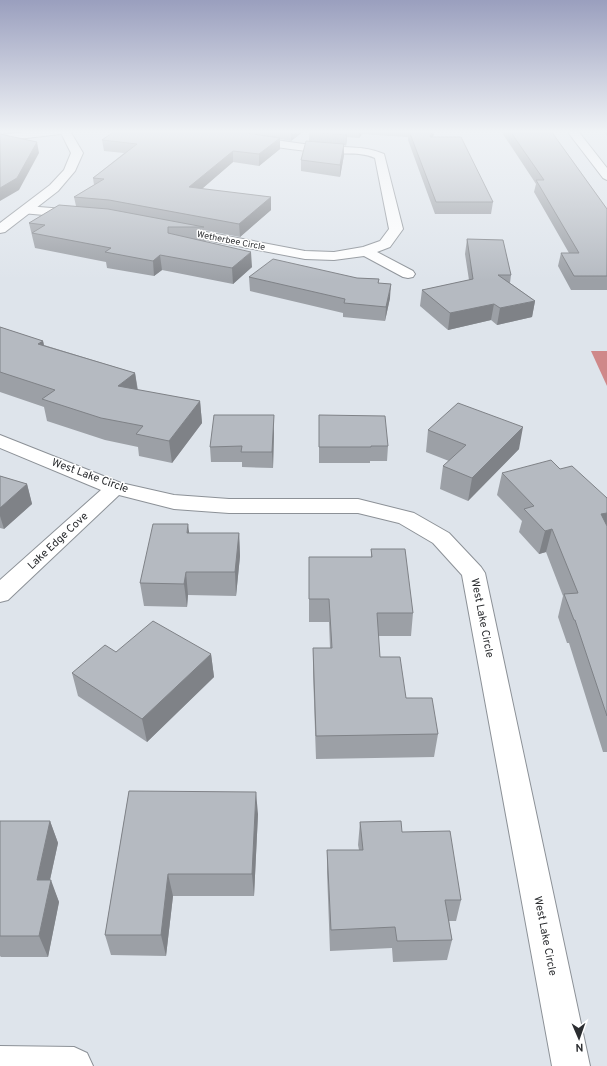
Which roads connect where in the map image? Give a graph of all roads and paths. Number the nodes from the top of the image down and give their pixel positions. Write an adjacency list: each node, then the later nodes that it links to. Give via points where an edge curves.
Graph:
1 (60, 181): 3 (street)
2 (385, 181): 7 (street, Wetherbee Circle, via 396,229 385,244)
3 (26, 210): 4 (street); 6 (street)
4 (89, 216)
5 (164, 228): 7 (street, Wetherbee Circle, via 305,255 334,256)
6 (0, 229)
7 (366, 251): 8 (street)
8 (408, 274)
9 (0, 441): 10 (street, West Lake Circle)
10 (115, 488): 11 (street, Lake Edge Cove); 14 (street, West Lake Circle, via 174,502 229,506 358,506 406,518 441,538 473,573)
11 (0, 594)
12 (0, 1065): 13 (street)
13 (74, 1066)
14 (570, 1066)

